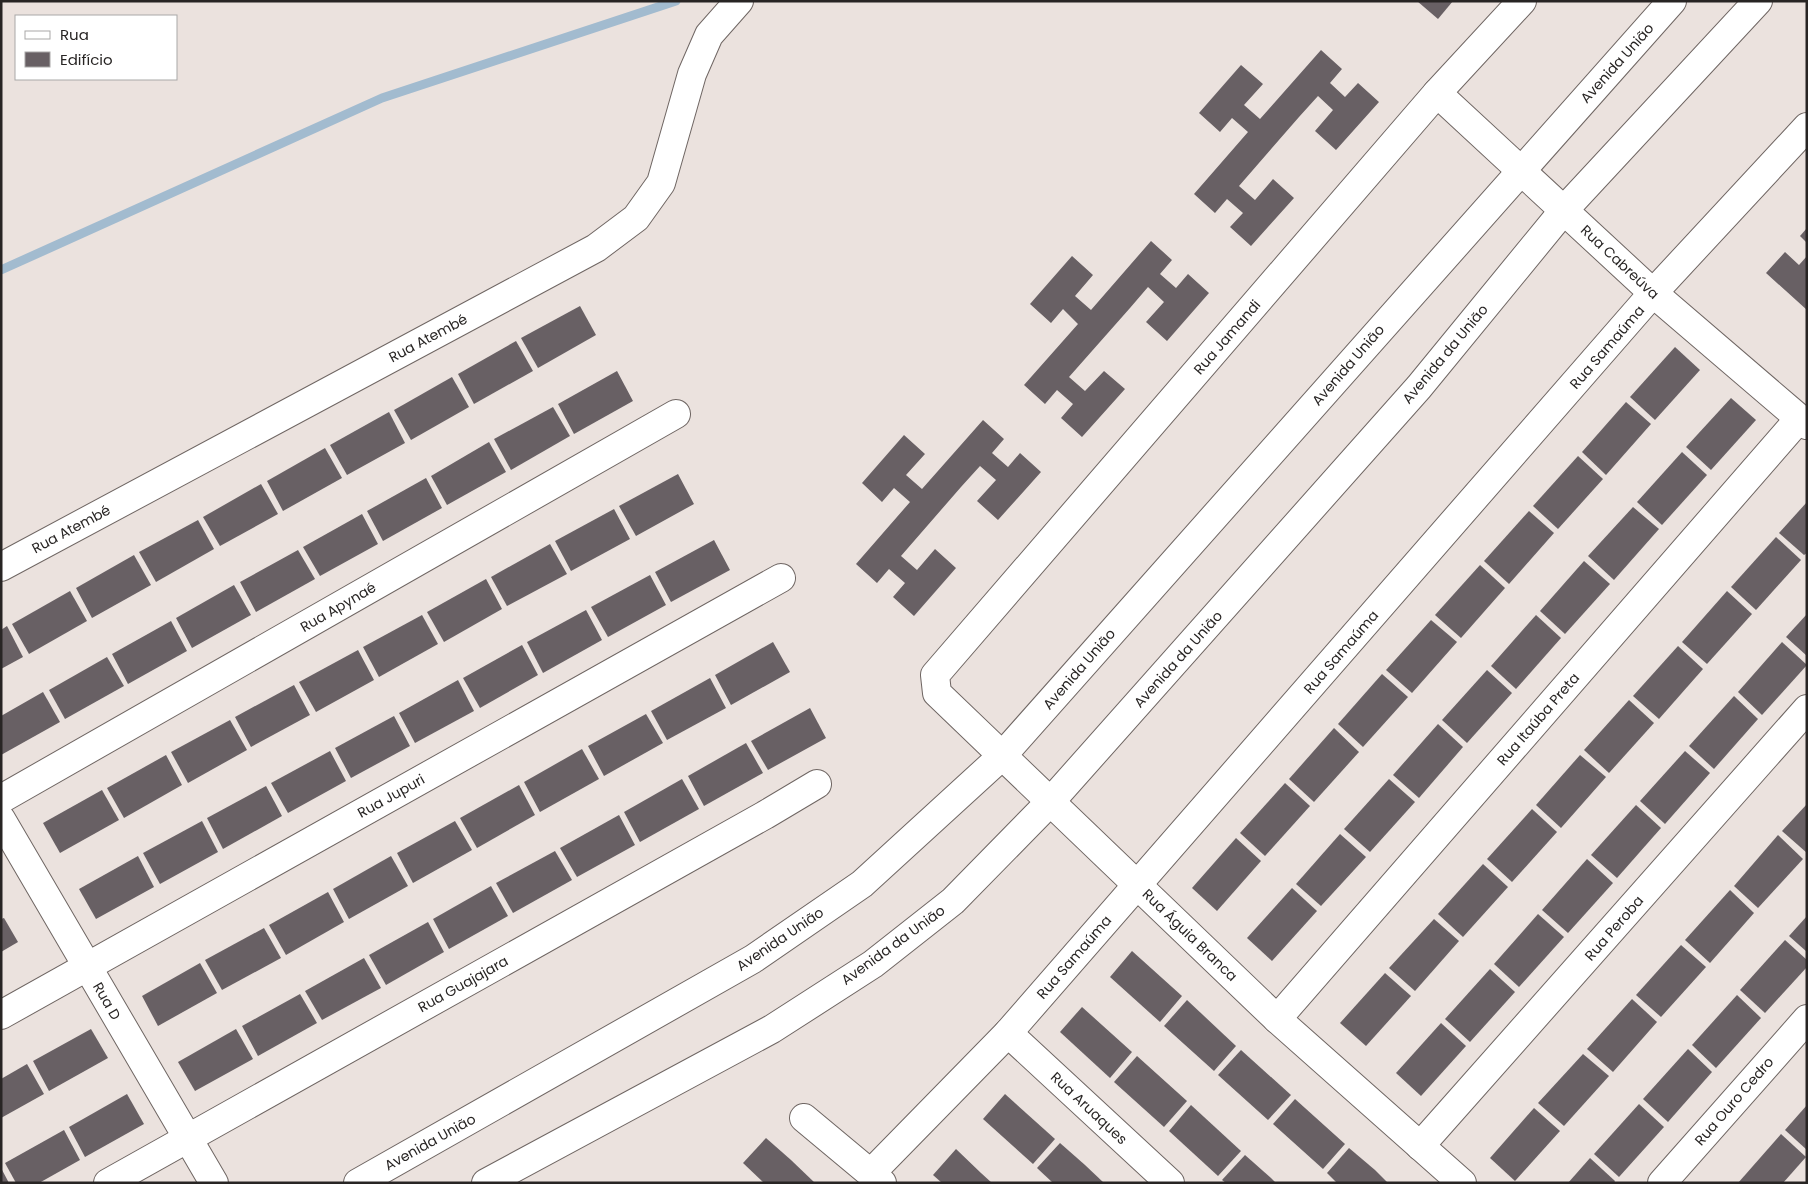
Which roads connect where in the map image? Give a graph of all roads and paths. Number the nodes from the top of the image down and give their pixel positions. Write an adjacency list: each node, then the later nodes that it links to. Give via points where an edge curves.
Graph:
1 (739, 1): 12 (street, Rua Atembé, via 709,36 692,74 661,183 636,218 596,248)
2 (1522, 1): 5 (street, Rua Jamandi)
3 (1672, 1): 7 (street, Avenida União)
4 (1758, 1): 8 (street, Avenida da União)
5 (1437, 94): 7 (street, Rua Cabreúva); 14 (street, Rua Jamandi)
6 (1807, 127): 9 (street, Rua Samaúma)
7 (1520, 170): 8 (street, Rua Cabreúva); 16 (street, Avenida União)
8 (1564, 210): 9 (street, Rua Cabreúva); 19 (street, Avenida da União, via 1419,387)
9 (1653, 293): 11 (street, Rua Cabreúva); 21 (street, Rua Samaúma)
10 (676, 414): 18 (street, Rua Apynaé)
11 (1803, 422): 24 (street, Rua Itaúba Preta)
12 (1, 566)
13 (781, 578): 22 (street, Rua Jupuri)
14 (935, 675): 16 (street, Rua Águia Branca, via 937,693)
15 (1807, 709): 29 (street, Rua Peroba)
16 (1002, 756): 19 (street, Rua Águia Branca); 33 (street, Avenida União, via 862,884 753,959)
17 (817, 784): 28 (street, Rua Guajajara)
18 (1, 799)
19 (1051, 801): 21 (street, Rua Águia Branca); 34 (street, Avenida da União, via 953,901 873,964 772,1029)
20 (1, 819): 22 (street, Rua D)
21 (1137, 885): 24 (street, Rua Águia Branca); 26 (street, Rua Samaúma)
22 (86, 967): 23 (street, Rua Jupuri); 28 (street, Rua D)
23 (1, 1015)
24 (1277, 1019): 29 (street, Rua Águia Branca)
25 (1807, 1019): 37 (street, Rua Ouro Cedro)
26 (1008, 1034): 30 (street, Rua Samaúma); 35 (street, Rua Aruaques)
27 (804, 1118): 30 (street)
28 (186, 1138): 31 (street, Rua Guajajara); 32 (street, Rua D)
29 (1420, 1146): 36 (street, Rua Águia Branca)
30 (876, 1178)
31 (108, 1183)
32 (214, 1183)
33 (358, 1183)
34 (486, 1183)
35 (1170, 1183)
36 (1462, 1183)
37 (1662, 1183)

